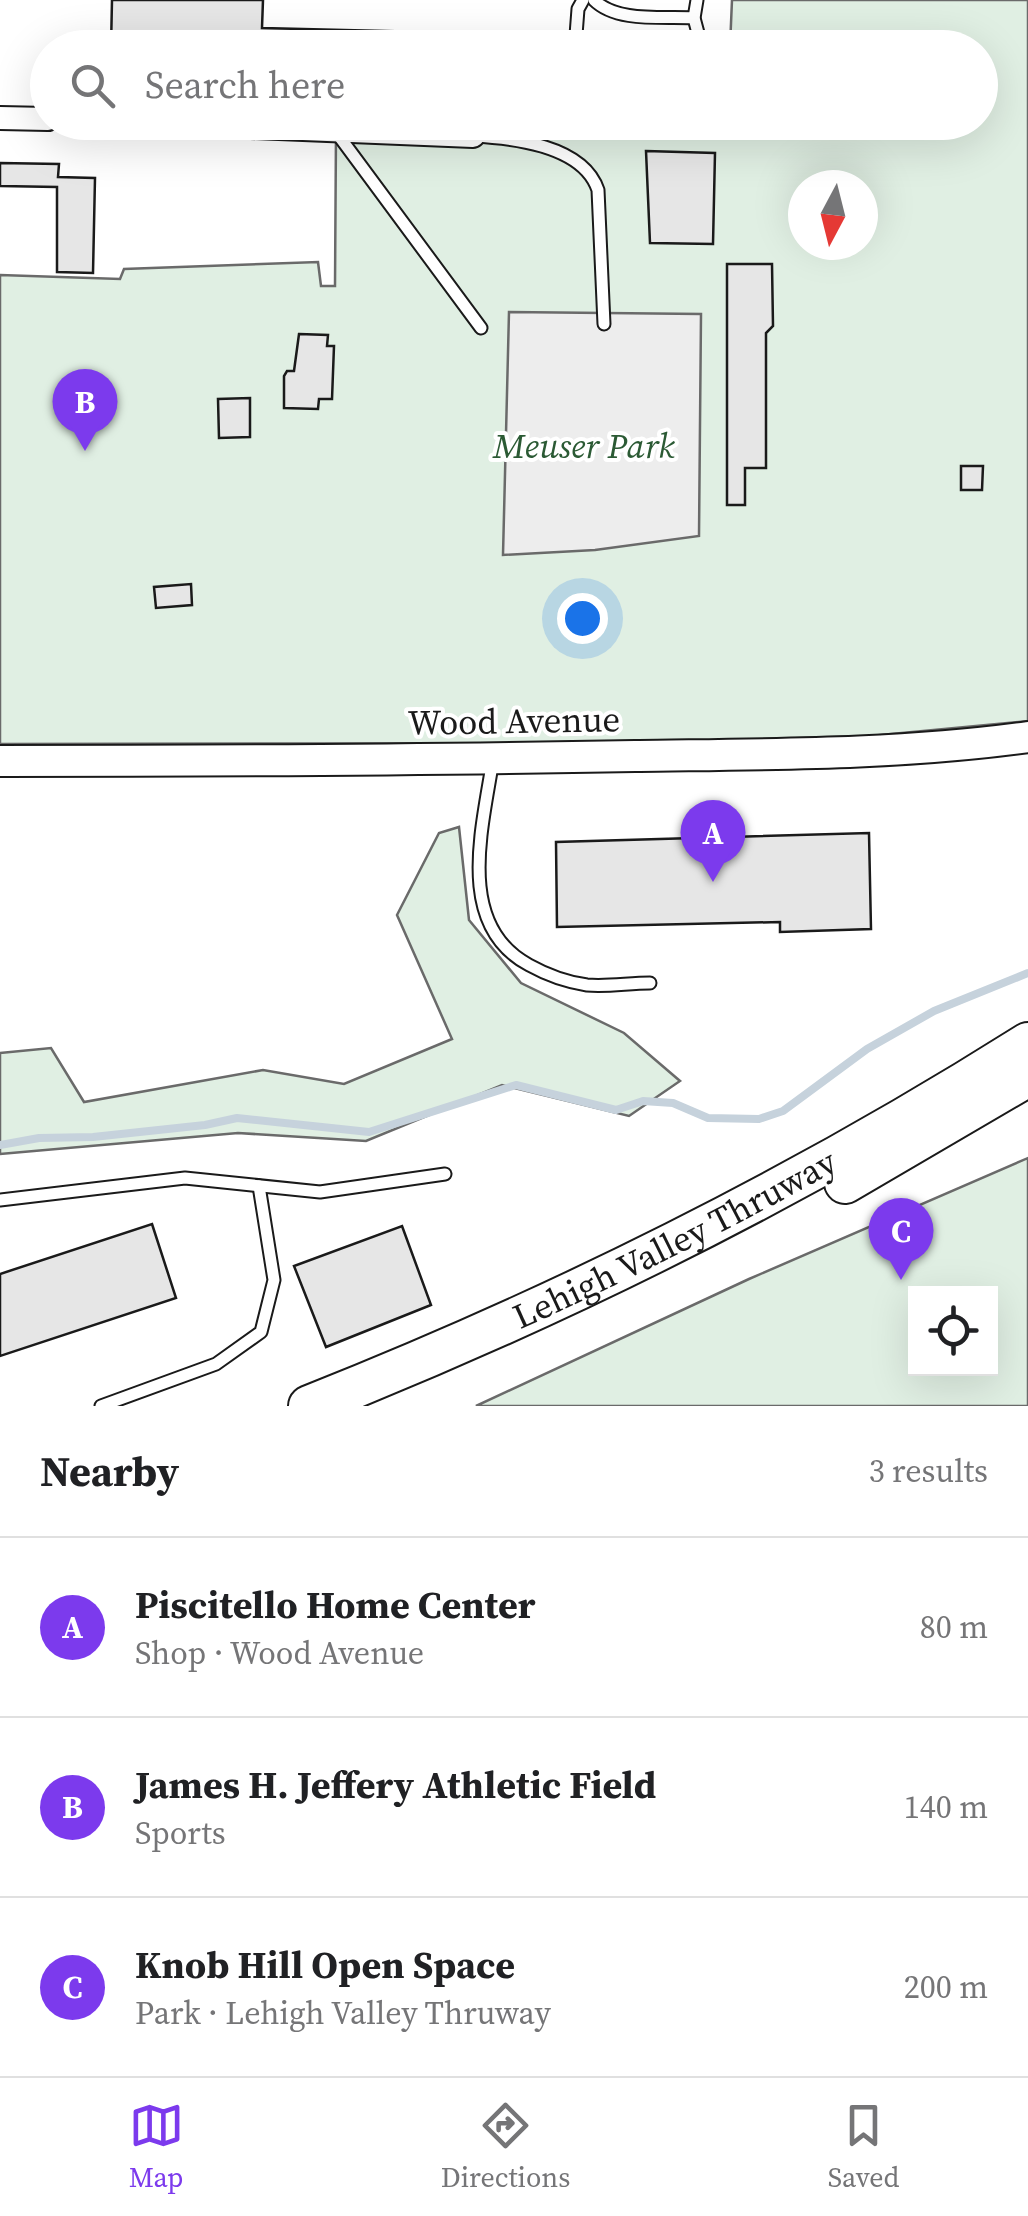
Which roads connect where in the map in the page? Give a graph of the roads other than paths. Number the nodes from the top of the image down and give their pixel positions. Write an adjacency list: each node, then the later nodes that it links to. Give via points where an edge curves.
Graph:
1 (583, 0): 5 (lane)
2 (594, 0): 4 (lane, via 622,14)
3 (697, 0): 4 (lane)
4 (694, 18): 6 (lane)
5 (576, 30)
6 (697, 30)
7 (0, 118): 8 (street)
8 (30, 119)
9 (342, 140): 12 (lane)
10 (513, 140): 11 (lane, via 533,142 593,176)
11 (604, 324)
12 (480, 328)
13 (1028, 737): 14 (main road, Wood Avenue, via 905,750)
14 (493, 759): 15 (main road, Wood Avenue); 16 (lane, via 480,844 486,920 512,956 552,978 588,985)
15 (0, 761)
16 (650, 983)
17 (1028, 1043): 23 (highway, Lehigh Valley Thruway, via 879,1133 644,1259)
18 (1028, 1076): 24 (highway, Lehigh Valley Thruway, via 774,1223 528,1344)
19 (445, 1174): 20 (lane, via 320,1192)
20 (260, 1186): 21 (lane, via 185,1178); 22 (lane, via 274,1280 261,1332 216,1364)
21 (0, 1200)
22 (101, 1406)
23 (309, 1406)
24 (382, 1406)

